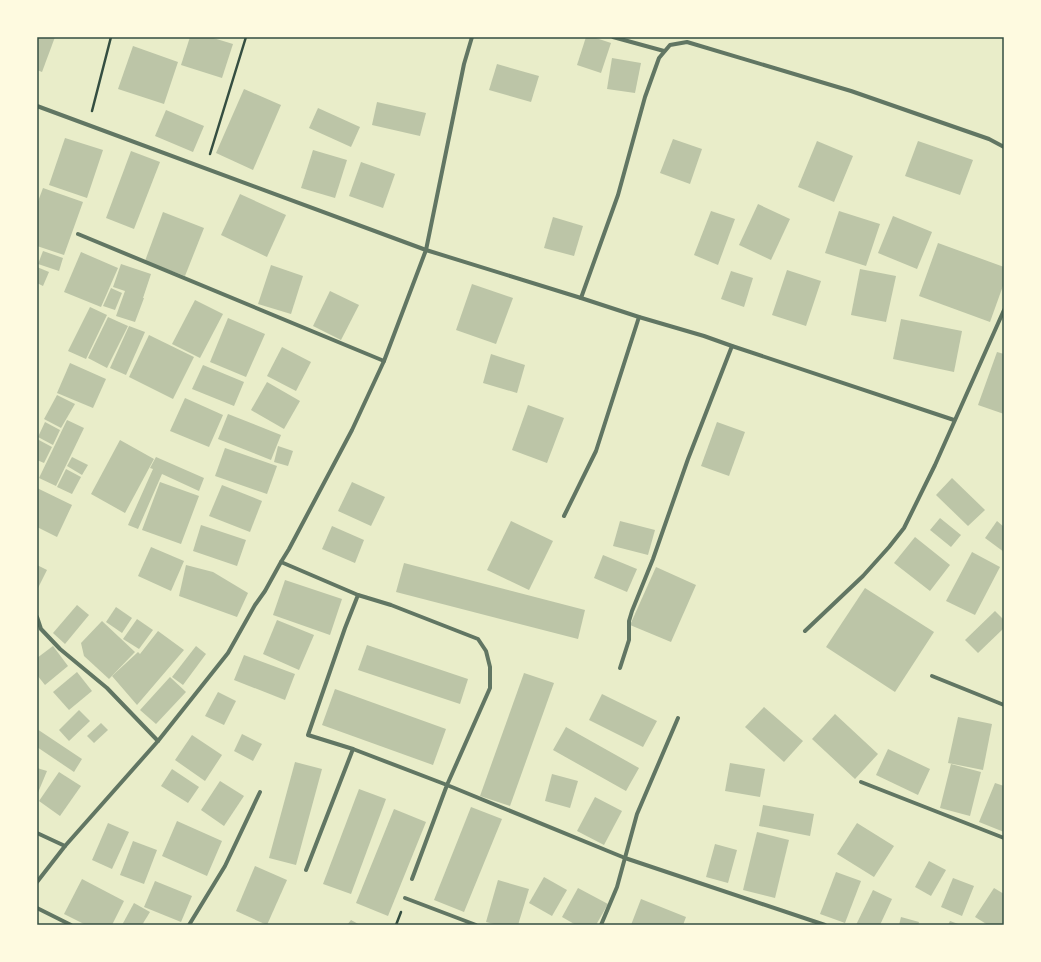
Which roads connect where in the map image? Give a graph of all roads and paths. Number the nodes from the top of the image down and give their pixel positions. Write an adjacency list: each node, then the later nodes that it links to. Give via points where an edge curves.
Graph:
1 (111, 37): 7 (path)
2 (246, 37): 9 (path)
3 (472, 37): 11 (street, via 464,64)
4 (613, 37): 5 (street)
5 (664, 52): 8 (street, via 670,45 687,42 707,47 851,91 989,139); 12 (street, via 659,58 645,97 618,195)
6 (37, 106): 7 (street)
7 (88, 125): 9 (street)
8 (1004, 147)
9 (206, 168): 11 (street)
10 (78, 234): 16 (street)
11 (426, 250): 12 (street); 16 (street)
12 (581, 298): 14 (street)
13 (1004, 310): 17 (street)
14 (639, 317): 15 (street); 18 (street, via 596,451)
15 (732, 346): 17 (street); 23 (street, via 632,611 629,640)
16 (384, 362): 19 (street, via 352,430)
17 (954, 420): 22 (street, via 904,528 863,576)
18 (564, 516)
19 (281, 562): 20 (street); 27 (street, via 228,653)
20 (358, 595): 28 (street, via 344,628 308,735); 30 (street, via 478,639 486,651 490,667 490,688)
21 (37, 617): 27 (street, via 41,629 107,688)
22 (805, 631)
23 (620, 668)
24 (932, 676): 25 (street)
25 (1004, 705)
26 (678, 718): 35 (street, via 637,814)
27 (158, 741): 34 (street)
28 (353, 749): 30 (street); 36 (street)
29 (861, 782): 33 (street)
30 (447, 785): 35 (street); 37 (street)
31 (260, 792): 42 (street, via 225,866)
32 (37, 833): 34 (street)
33 (1004, 838)
34 (65, 846): 38 (street)
35 (625, 858): 44 (street, via 617,887); 45 (street)
36 (306, 870)
37 (412, 879)
38 (37, 882)
39 (405, 898): 43 (street)
40 (37, 908): 41 (street)
41 (71, 925)
42 (189, 925)
43 (476, 925)
44 (601, 925)
45 (825, 925)

